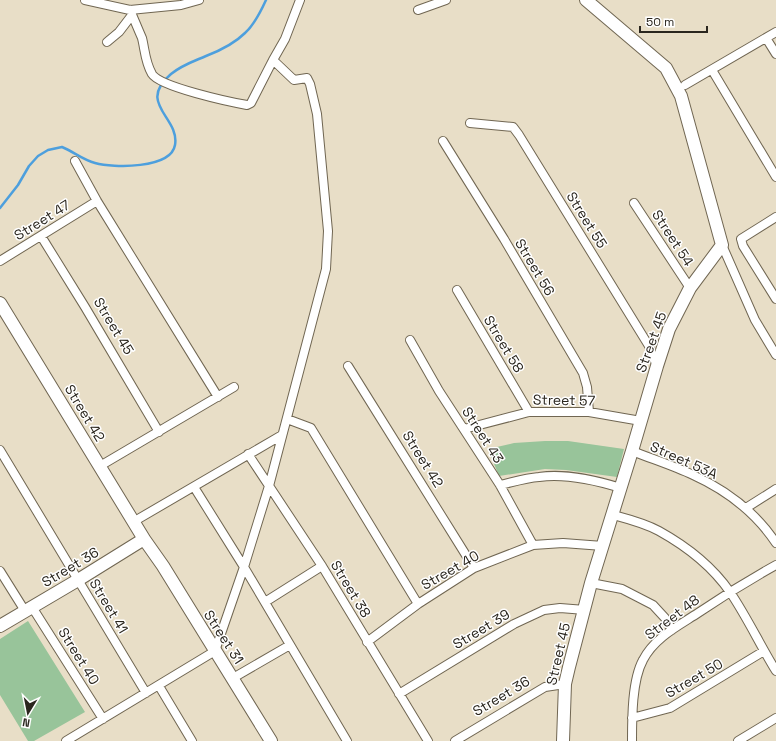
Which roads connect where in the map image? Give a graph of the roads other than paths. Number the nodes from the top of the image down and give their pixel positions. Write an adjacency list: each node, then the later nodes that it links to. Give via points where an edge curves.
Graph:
1 (85, 0): 7 (street)
2 (199, 0): 7 (street)
3 (300, 0): 12 (street)
4 (446, 0): 6 (street)
5 (586, 0): 23 (street, via 666,68 681,96)
6 (418, 10)
7 (131, 12): 10 (street, via 119,32); 12 (street, via 153,76 175,86 216,99 247,105 251,103)
8 (776, 32): 9 (street)
9 (766, 38): 11 (street); 13 (street)
10 (107, 42)
11 (776, 54)
12 (274, 60): 37 (street, via 294,80 307,78 310,84 317,114 328,231 326,269)
13 (712, 70): 14 (street); 18 (street)
14 (686, 85)
15 (470, 123): 32 (street, Street 55, via 512,127 519,135 649,346)
16 (443, 141): 36 (street, Street 56, via 583,373)
17 (75, 161): 19 (street)
18 (776, 177)
19 (98, 201): 22 (street, Street 47); 34 (street)
20 (634, 202): 25 (street, Street 54)
21 (776, 217): 27 (street, via 741,239)
22 (41, 236): 24 (street, Street 47); 40 (street, Street 45)
23 (722, 245): 25 (street, Street 45); 30 (street, via 755,320)
24 (0, 261)
25 (690, 288): 32 (street, Street 45, via 669,329)
26 (457, 290): 35 (street, Street 58)
27 (776, 299)
28 (0, 303): 45 (street, Street 42)
29 (410, 340): 39 (street, Street 43)
30 (776, 355)
31 (348, 366): 61 (street, Street 42)
32 (657, 366): 38 (street, Street 45)
33 (234, 387): 34 (street)
34 (218, 397): 40 (street)
35 (529, 412): 36 (street, Street 57); 39 (street, Street 57)
36 (589, 412): 38 (street, Street 57)
37 (287, 420): 41 (street); 67 (street, via 311,428)
38 (641, 421): 43 (street, Street 45)
39 (464, 430): 46 (street, Street 43)
40 (159, 432): 45 (street)
41 (282, 435): 44 (street); 47 (street)
42 (0, 450): 63 (street, Street 41)
43 (632, 451): 49 (street, Street 45); 51 (street, Street 53A, via 694,475)
44 (248, 454): 47 (street, Street 38); 48 (street)
45 (100, 466): 53 (street, Street 42)
46 (500, 485): 49 (street, via 540,476 596,481); 56 (street, Street 43)
47 (269, 486): 59 (street, Street 38); 60 (street)
48 (194, 487): 53 (street); 60 (street)
49 (621, 488): 52 (street, Street 45)
50 (776, 489): 51 (street)
51 (746, 508): 55 (street, Street 53A)
52 (613, 515): 57 (street, Street 45); 65 (street, via 658,531 696,555)
53 (133, 522): 54 (street, Street 42)
54 (144, 539): 63 (street, Street 36); 74 (street, Street 31)
55 (776, 542)
56 (533, 545): 57 (street, Street 40, via 563,543); 61 (street, Street 40)
57 (603, 546): 64 (street, Street 45)
58 (776, 565): 65 (street, Street 48)
59 (322, 566): 66 (street); 72 (street, Street 38)
60 (244, 567): 66 (street); 74 (street)
61 (474, 568): 67 (street, Street 40)
62 (0, 571): 68 (street, Street 40)
63 (78, 580): 68 (street, Street 36); 80 (street, Street 41)
64 (591, 583): 69 (street, Street 45); 71 (street, via 622,589 653,605)
65 (730, 592): 71 (street, Street 48); 75 (street)
66 (265, 602): 73 (street)
67 (418, 604): 72 (street, Street 40)
68 (29, 609): 70 (street, Street 36); 84 (street, Street 40)
69 (585, 610): 78 (street, Street 45); 81 (street, Street 39, via 544,610 514,624)
70 (0, 626)
71 (672, 630): 82 (street, Street 48, via 657,642 642,660)
72 (367, 642): 81 (street, Street 38)
73 (290, 645): 77 (street); 88 (street)
74 (215, 651): 77 (street, Street 31); 79 (street)
75 (764, 651): 76 (street); 82 (street, Street 50, via 670,708)
76 (776, 671)
77 (233, 678): 87 (street, Street 31)
78 (565, 684): 90 (street, Street 36, via 545,687); 91 (street, Street 45)
79 (159, 686): 80 (street); 86 (street)
80 (146, 693): 84 (street)
81 (399, 694): 89 (street, Street 38)
82 (632, 718): 92 (street, Street 48)
83 (776, 718): 93 (street)
84 (103, 719): 85 (street)
85 (66, 741)
86 (192, 741)
87 (271, 741)
88 (347, 741)
89 (428, 741)
90 (455, 741)
91 (563, 741)
92 (632, 741)
93 (738, 741)

